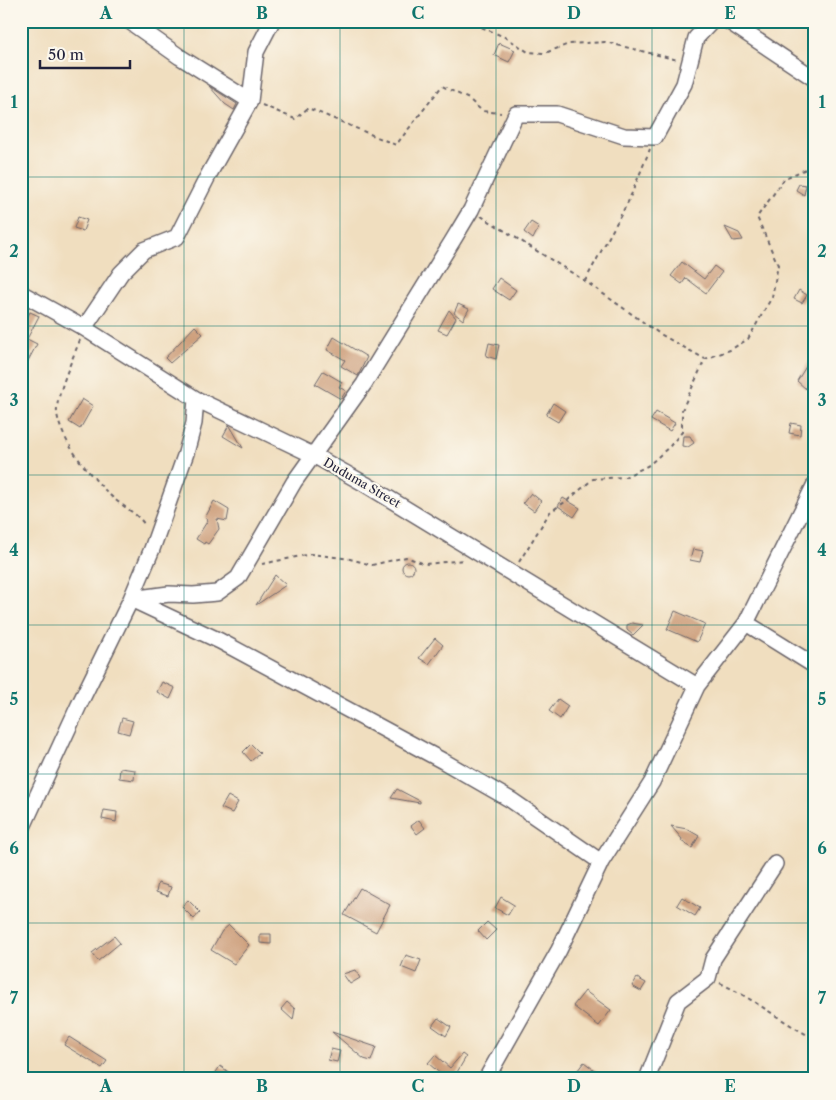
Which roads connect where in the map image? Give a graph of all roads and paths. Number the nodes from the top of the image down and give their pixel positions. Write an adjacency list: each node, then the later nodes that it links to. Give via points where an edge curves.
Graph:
1 (129, 21): 8 (street)
2 (272, 21): 8 (street, via 256,52)
3 (467, 21): 6 (path, via 508,38 528,52 545,53 569,44 605,42)
4 (712, 21): 6 (street, via 696,38)
5 (728, 21): 7 (street)
6 (689, 62): 10 (street, via 684,84)
7 (815, 79)
8 (250, 101): 9 (path, via 295,119 308,108 396,146 442,86 469,99 482,111); 15 (street, via 177,237 144,250 121,273)
9 (516, 114): 10 (street, via 557,114 624,136); 12 (street)
10 (655, 137): 13 (path, via 630,200)
11 (815, 143): 16 (path, via 806,169 785,178 757,216 778,265 772,297 748,339)
12 (471, 210): 13 (path); 18 (street, via 364,384)
13 (585, 281): 16 (path, via 660,334)
14 (21, 293): 15 (street, Duduma Street)
15 (84, 328): 17 (street, Duduma Street); 20 (path, via 57,412 70,447 108,494 145,524)
16 (705, 359): 23 (path, via 682,410 682,432 670,446 649,465 625,477 593,479 550,512 525,549)
17 (196, 399): 18 (street, Duduma Street); 20 (street, via 186,453)
18 (313, 455): 21 (street, Duduma Street); 22 (street)
19 (815, 484): 25 (street)
20 (152, 549): 24 (street)
21 (484, 555): 22 (path, via 470,560 425,564 406,557 372,565 311,554); 23 (street, Duduma Street)
22 (245, 567): 24 (street, via 238,578 217,593)
23 (514, 573): 27 (street, Duduma Street)
24 (131, 599): 28 (street); 29 (street, via 220,641 442,761 511,800)
25 (746, 623): 26 (street); 27 (street)
26 (815, 666)
27 (697, 686): 29 (street, via 652,782)
28 (21, 831)
29 (601, 862): 33 (street, via 558,950)
30 (775, 864): 31 (street, via 713,959)
31 (708, 978): 32 (path, via 742,993); 34 (street, via 678,1001)
32 (815, 1039)
33 (486, 1079)
34 (647, 1079)

